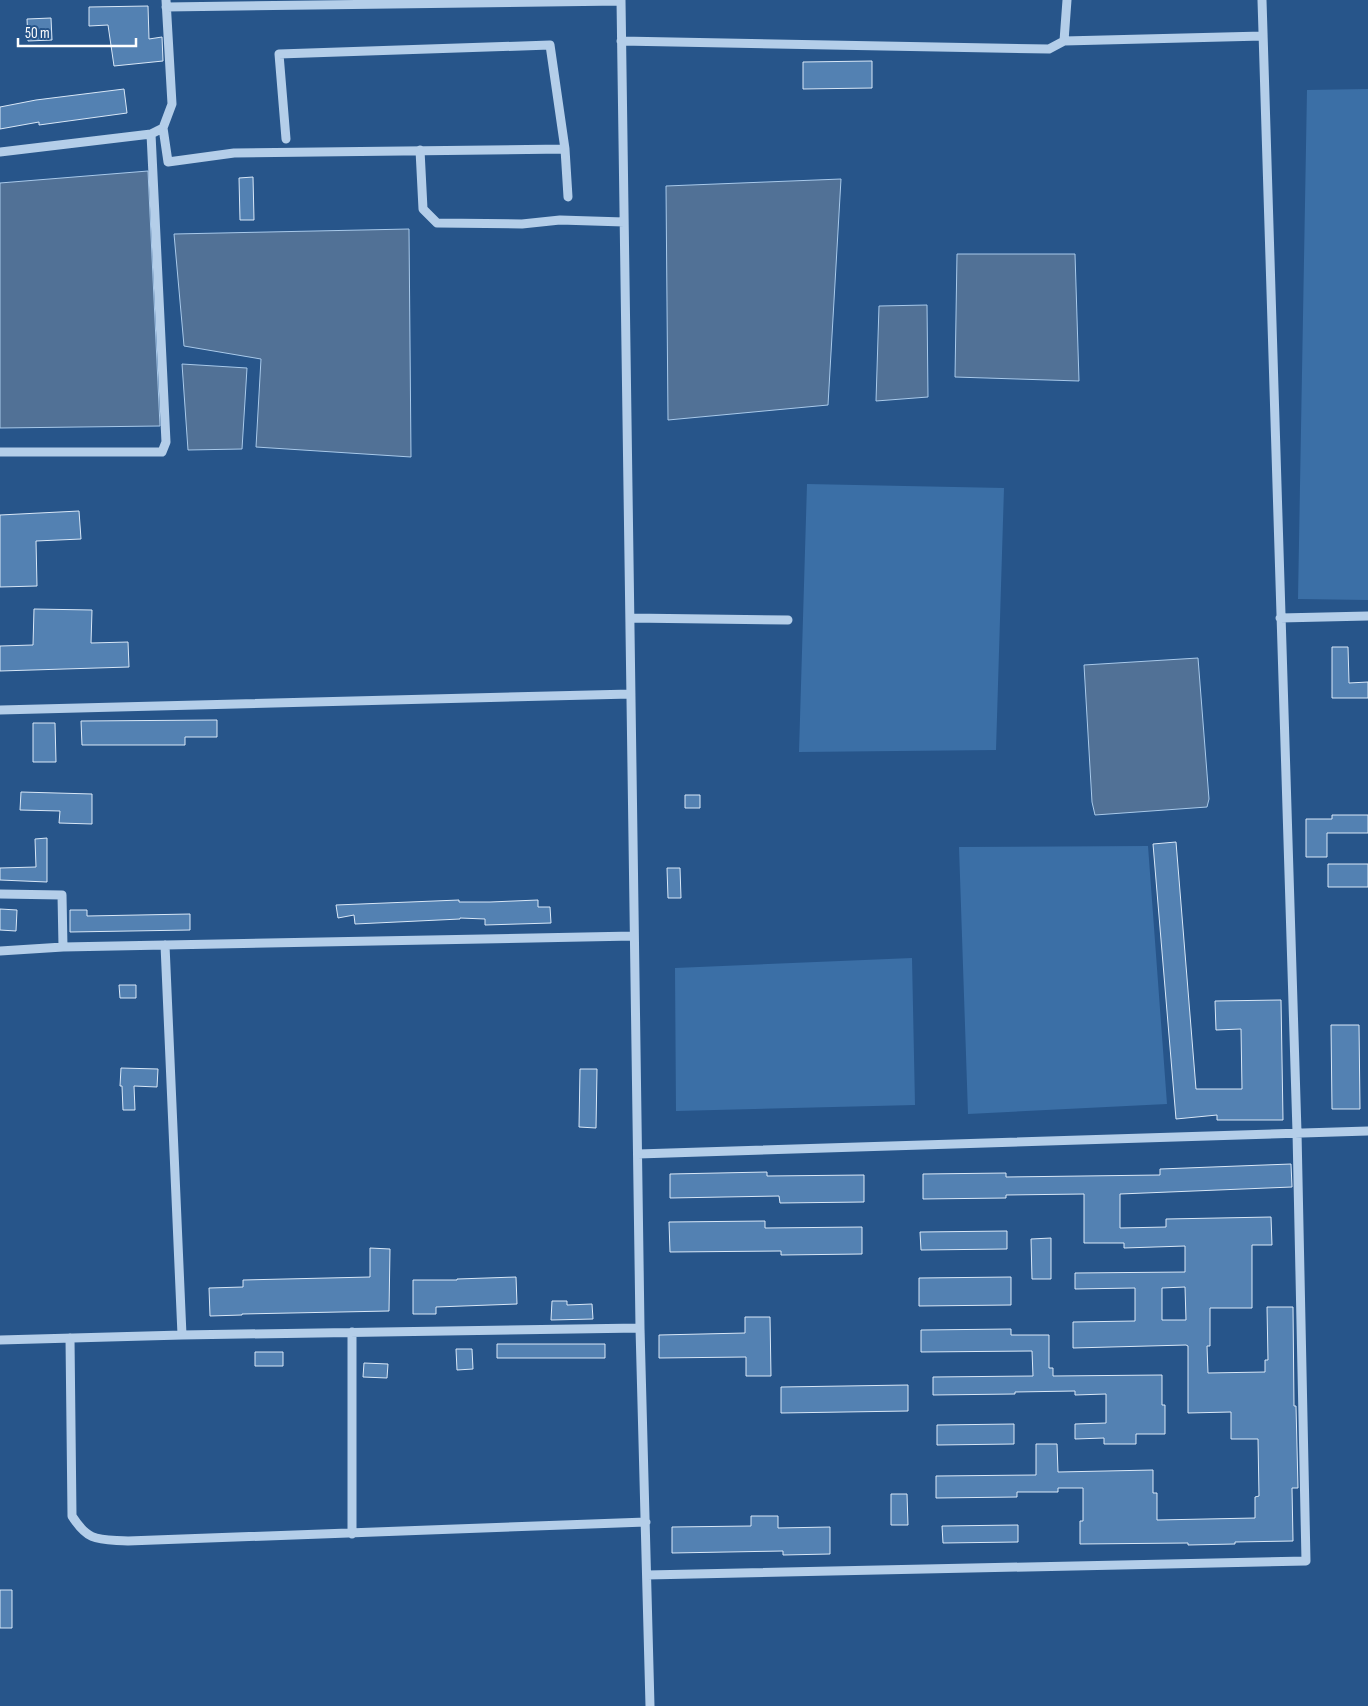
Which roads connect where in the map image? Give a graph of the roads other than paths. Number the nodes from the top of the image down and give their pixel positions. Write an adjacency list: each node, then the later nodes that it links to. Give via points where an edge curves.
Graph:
1 (621, 0): 4 (street); 7 (street)
2 (1067, 0): 8 (street)
3 (1262, 0): 6 (street)
4 (450, 2): 5 (street)
5 (166, 4): 9 (street, via 172,104)
6 (1263, 36): 8 (street); 20 (street)
7 (621, 41): 8 (street, via 1049,49); 16 (street)
8 (1064, 41)
9 (163, 128): 10 (street); 13 (street, via 168,162 234,153)
10 (150, 134): 14 (street); 17 (street, via 166,442 162,452)
11 (286, 139): 12 (street, via 279,54 550,45)
12 (565, 149): 13 (street); 15 (street)
13 (420, 150): 16 (street, via 423,209 437,223)
14 (0, 152)
15 (568, 197)
16 (624, 222): 19 (street)
17 (0, 452)
18 (1368, 616): 20 (street)
19 (630, 618): 21 (street); 22 (street)
20 (1280, 618): 30 (street)
21 (788, 620)
22 (631, 694): 23 (street); 25 (street)
23 (0, 710)
24 (0, 894): 27 (street, via 62,895)
25 (634, 936): 26 (street); 31 (street)
26 (165, 946): 27 (street); 34 (street)
27 (63, 947): 28 (street)
28 (0, 951)
29 (1368, 1131): 30 (street)
30 (1296, 1132): 31 (street); 39 (street, via 1306,1561)
31 (638, 1154): 32 (street)
32 (640, 1328): 33 (street); 37 (street)
33 (352, 1332): 34 (street); 38 (street)
34 (182, 1335): 35 (street)
35 (70, 1338): 36 (street); 38 (street, via 72,1516 92,1539 128,1541)
36 (0, 1340)
37 (646, 1522): 38 (street); 39 (street)
38 (352, 1534)
39 (647, 1575): 40 (street)
40 (650, 1706)

